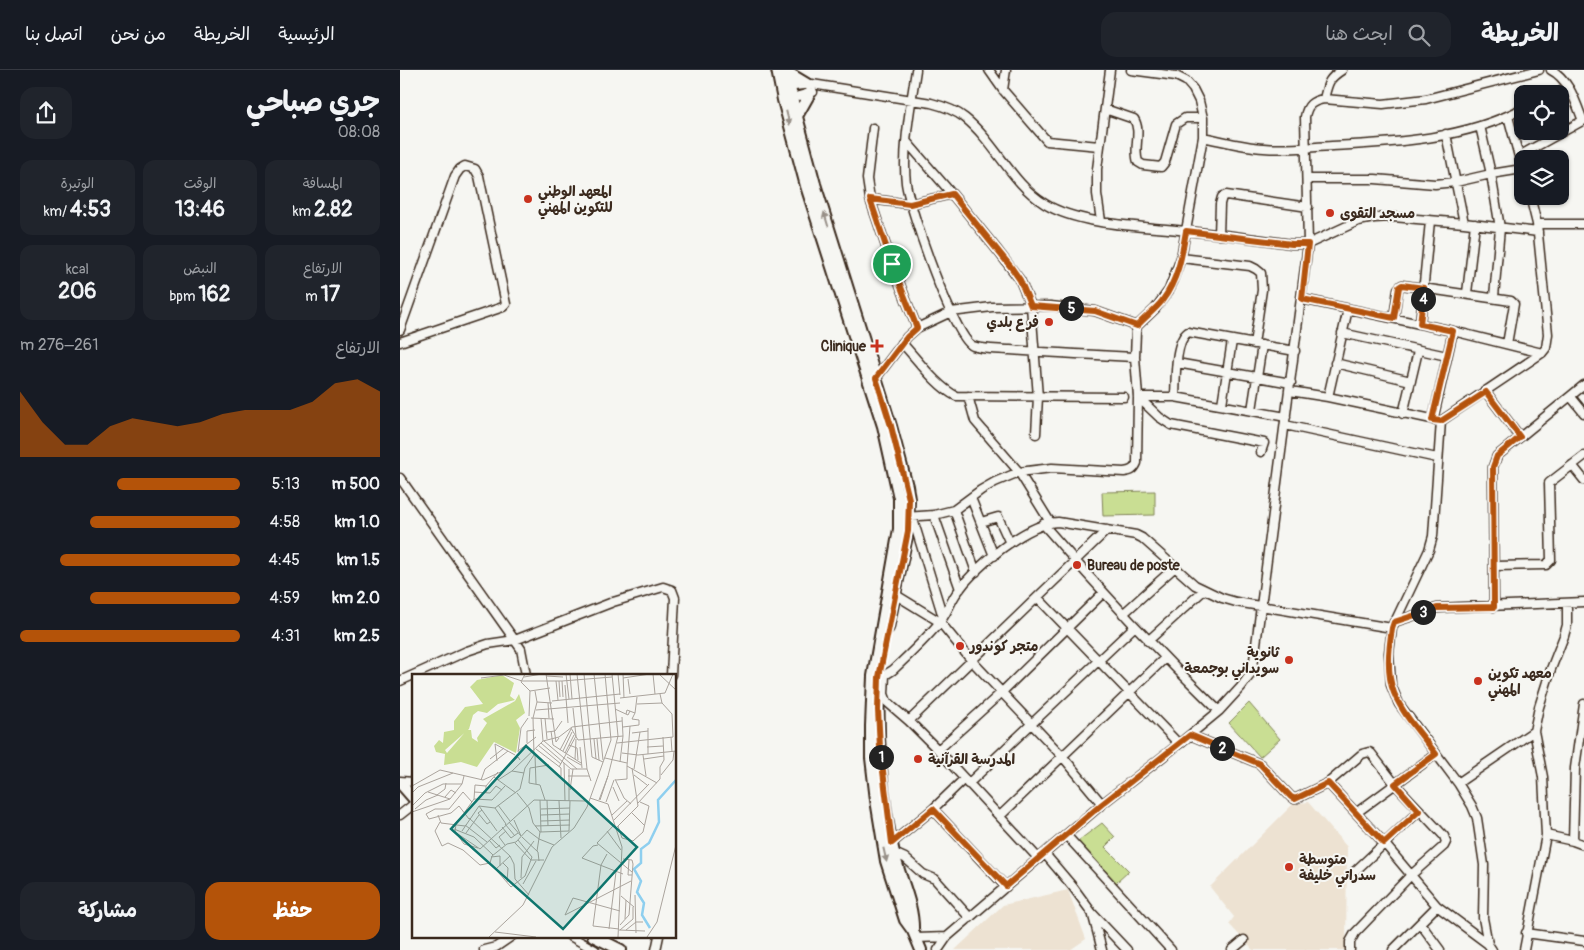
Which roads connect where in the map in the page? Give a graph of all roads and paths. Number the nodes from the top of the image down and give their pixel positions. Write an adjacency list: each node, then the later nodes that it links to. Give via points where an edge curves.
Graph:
1 (916, 70): 18 (street)
2 (989, 70): 14 (street)
3 (1006, 70): 14 (street)
4 (1110, 70): 19 (street)
5 (1131, 70): 10 (street)
6 (1342, 70): 17 (street, via 1328,82)
7 (1539, 70): 17 (street, via 1426,99 1383,104)
8 (1551, 70): 11 (street)
9 (784, 71): 12 (main road); 13 (main road)
10 (1178, 73): 23 (street, via 1193,89)
11 (1566, 85)
12 (786, 87): 13 (street); 16 (main road)
13 (808, 89): 16 (street); 18 (street, via 820,87); 21 (main road)
14 (1003, 90): 30 (street, via 1047,141)
15 (1569, 90): 24 (street)
16 (788, 99): 21 (main road); 115 (main road, one-way to 115, via 806,186 883,426 899,498)
17 (1324, 99): 31 (street, via 1315,100 1306,110)
18 (911, 100): 29 (street); 43 (street, via 947,108 964,117 1012,174 1046,205 1068,215)
19 (1105, 109): 23 (street, via 1134,119 1138,126 1138,162 1156,167 1165,162 1176,124 1185,118); 30 (street)
20 (1514, 113): 22 (street)
21 (797, 116): 83 (main road, one-way to 21)
22 (1508, 116): 25 (street); 32 (street)
23 (1203, 118): 28 (street)
24 (1583, 120): 33 (street)
25 (1480, 126): 27 (street); 35 (street)
26 (873, 128): 39 (street, via 867,179)
27 (1446, 134): 31 (street, via 1376,144); 37 (street)
28 (1203, 138): 31 (street, via 1263,148); 50 (street)
29 (907, 142): 38 (street); 40 (street, via 906,182)
30 (1099, 146): 43 (street, via 1097,182)
31 (1306, 147): 36 (street)
32 (1518, 150)
33 (1530, 150)
34 (1514, 170): 35 (street)
35 (1491, 174): 37 (street); 48 (street)
36 (1307, 179): 37 (street); 42 (street)
37 (1456, 182): 45 (street)
38 (952, 194): 40 (street); 58 (street, via 1011,267)
39 (870, 199): 40 (street); 64 (street)
40 (910, 204): 60 (street)
41 (1532, 205): 49 (street)
42 (1308, 207): 51 (street, via 1226,195 1220,204); 52 (street)
43 (1101, 221): 50 (street)
44 (1430, 222): 45 (street); 52 (street, via 1374,218 1358,221); 54 (street)
45 (1464, 223): 46 (street)
46 (1475, 224): 48 (street); 55 (street)
47 (1584, 224): 49 (street)
48 (1500, 228): 49 (street); 56 (street)
49 (1537, 228): 76 (street, via 1548,334)
50 (1186, 231): 51 (street); 53 (street)
51 (1219, 235): 52 (street)
52 (1308, 244): 57 (street)
53 (1182, 258): 63 (street, via 1163,300); 71 (street, via 1250,266 1261,273)
54 (1424, 288): 55 (street); 61 (street, via 1399,287); 62 (street)
55 (1467, 293): 56 (street)
56 (1494, 297): 72 (street, via 1513,303)
57 (1302, 299): 59 (street); 73 (street)
58 (1031, 306): 60 (street); 63 (street, via 1095,311); 75 (street)
59 (1348, 309): 61 (street); 67 (street)
60 (951, 312): 64 (street); 75 (street, via 962,335 972,346)
61 (1394, 318): 62 (street)
62 (1420, 324): 66 (street)
63 (1137, 326): 77 (street)
64 (917, 328): 70 (street)
65 (400, 330): 69 (street, via 456,176 465,166 472,167 479,176 506,304)
66 (1453, 331): 72 (street); 78 (street)
67 (1342, 333): 74 (street); 80 (street)
68 (1232, 341): 71 (street); 79 (street, via 1188,332 1181,339); 81 (street)
69 (400, 342)
70 (902, 343): 83 (street); 88 (street, via 949,392)
71 (1258, 344): 73 (street); 82 (street)
72 (1507, 344): 76 (street)
73 (1295, 351): 86 (street)
74 (1418, 351): 78 (street); 84 (street)
75 (1035, 352): 77 (street); 89 (street)
76 (1542, 353): 87 (street)
77 (1135, 356): 91 (street)
78 (1447, 356): 99 (street)
79 (1177, 363): 81 (street); 92 (street)
80 (1335, 363): 84 (street); 93 (street)
81 (1227, 372): 82 (street); 95 (street)
82 (1257, 377): 86 (street); 96 (street)
83 (876, 378): 115 (main road, via 907,486)
84 (1411, 381): 98 (street)
85 (1584, 385): 94 (street)
86 (1291, 387): 93 (street); 100 (street)
87 (1486, 392): 99 (street); 102 (street)
88 (968, 396): 89 (street); 107 (street, via 975,421)
89 (1038, 397): 90 (street); 101 (street)
90 (1124, 397)
91 (1138, 397): 92 (street); 103 (street, via 1171,425 1264,443); 107 (street, via 1135,468 1124,472 1052,468)
92 (1175, 397): 95 (street)
93 (1328, 397): 98 (street)
94 (1571, 397): 97 (street); 102 (street)
95 (1222, 404): 96 (street)
96 (1252, 410): 100 (street)
97 (1584, 413)
98 (1403, 414): 99 (street)
99 (1437, 420): 105 (street)
100 (1286, 421): 105 (street); 132 (street)
101 (1036, 434)
102 (1520, 437): 122 (street, via 1497,456 1493,467)
103 (1261, 452)
104 (1584, 456): 106 (street)
105 (1437, 458): 136 (street, via 1431,542)
106 (1572, 465): 109 (street); 122 (street, via 1549,483 1550,563)
107 (1019, 472): 112 (street, via 995,482); 117 (street)
108 (400, 478): 110 (street)
109 (1584, 480)
110 (408, 489): 111 (street); 139 (street)
111 (400, 495)
112 (971, 498): 113 (street); 116 (street)
113 (954, 510): 114 (street); 124 (street)
114 (934, 515): 115 (street); 125 (street)
115 (907, 517): 128 (main road); 135 (street); 162 (main road, via 899,529 873,676 871,726)
116 (981, 522): 119 (street, via 998,517); 120 (street)
117 (1047, 523): 118 (street); 119 (street); 121 (street)
118 (1107, 530): 121 (street); 123 (street, via 1142,538)
119 (1010, 542): 120 (street)
120 (994, 556): 124 (street)
121 (1075, 561): 127 (street); 129 (street)
122 (1495, 566): 133 (street)
123 (1175, 567): 126 (street); 134 (street)
124 (976, 572): 125 (street)
125 (960, 589): 135 (street)
126 (1204, 590): 132 (street, via 1236,602); 140 (street)
127 (1103, 593): 134 (street); 137 (street)
128 (896, 595): 135 (street); 148 (main road)
129 (1038, 598): 137 (street); 143 (street)
130 (1584, 602): 131 (street)
131 (1567, 603): 133 (street); 156 (street, via 1565,631)
132 (1261, 606): 136 (street); 153 (street, via 1250,675)
133 (1494, 607): 136 (street, via 1437,608)
134 (1123, 614): 138 (street)
135 (942, 620): 143 (street); 148 (street, via 898,665)
136 (1393, 625): 160 (street, via 1389,666 1393,692)
137 (1066, 627): 142 (street); 151 (street)
138 (1134, 627): 140 (street); 142 (street)
139 (515, 640): 144 (street, via 488,644); 145 (street, via 521,649); 146 (street, via 613,602 668,588 674,592 675,598)
140 (1148, 641): 141 (street)
141 (1164, 659): 150 (street); 153 (street)
142 (1099, 660): 150 (street); 155 (street)
143 (972, 661): 151 (street); 154 (street)
144 (416, 674)
145 (526, 674)
146 (671, 674)
147 (412, 676): 149 (street)
148 (882, 676): 154 (street, via 885,700); 162 (main road, via 878,710)
149 (400, 681)
150 (1129, 692): 158 (street); 161 (street)
151 (1001, 693): 155 (street); 159 (street)
152 (1584, 704): 178 (street, via 1575,768)
153 (1219, 711): 157 (street)
154 (908, 721): 159 (street)
155 (1032, 726): 161 (street); 164 (street)
156 (1534, 731): 166 (street); 177 (street, via 1542,777)
157 (1190, 735): 158 (street); 165 (street, via 1260,764 1295,799)
158 (1179, 744): 169 (street)
159 (938, 750): 164 (street)
160 (1436, 754): 166 (street); 167 (street)
161 (1063, 757): 169 (street); 175 (street)
162 (878, 779): 181 (main road); 191 (main road, one-way to 191, via 886,861 905,920)
163 (400, 782): 168 (main road)
164 (966, 782): 171 (street); 175 (street)
165 (1328, 783): 167 (street, via 1368,752); 173 (street)
166 (1458, 783): 198 (street, via 1477,818 1484,865 1482,908)
167 (1395, 784): 172 (street); 173 (street)
168 (412, 797)
169 (1102, 804): 176 (street)
170 (412, 806): 174 (street)
171 (933, 809): 181 (street); 185 (street)
172 (1419, 811): 179 (street); 184 (street, via 1446,842)
173 (1356, 813): 179 (street)
174 (400, 815)
175 (1000, 816): 182 (street)
176 (1066, 835): 182 (street); 206 (street)
177 (1546, 835): 178 (street); 190 (street)
178 (1573, 841): 180 (street)
179 (1384, 843): 183 (street); 184 (street)
180 (1584, 845)
181 (893, 848): 188 (street, via 924,874 935,879); 191 (main road, via 913,918)
182 (1042, 856): 185 (street); 187 (street, via 1073,887)
183 (1351, 875)
184 (1410, 876): 186 (street); 208 (street, via 1355,933)
185 (1006, 886): 188 (street)
186 (1437, 906): 189 (street); 198 (street)
187 (1092, 913): 204 (street); 205 (street)
188 (970, 918): 192 (street)
189 (1420, 924): 209 (street); 210 (street)
190 (1526, 933): 197 (street); 211 (street)
191 (914, 935): 192 (street); 202 (main road)
192 (947, 937): 203 (street)
193 (509, 938): 199 (street)
194 (574, 938): 200 (street)
195 (597, 938): 201 (main road)
196 (1244, 940): 207 (street)
197 (1584, 942)
198 (1490, 947)
199 (484, 950)
200 (595, 950)
201 (621, 950)
202 (921, 950)
203 (938, 950)
204 (1102, 950)
205 (1127, 950)
206 (1171, 950)
207 (1232, 950)
208 (1350, 950)
209 (1393, 950)
210 (1440, 950)
211 (1524, 950)

